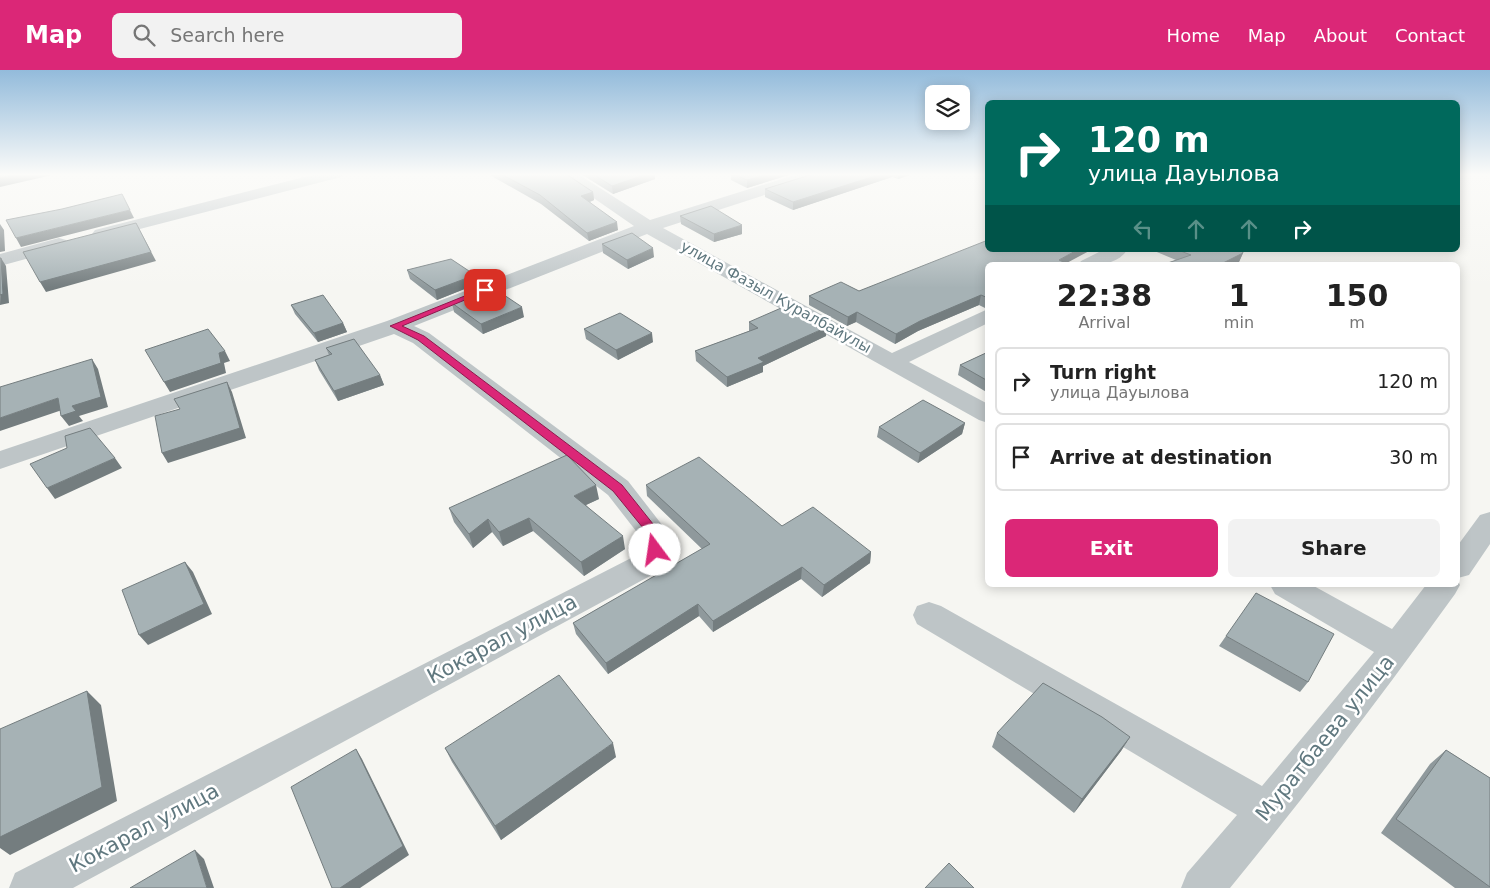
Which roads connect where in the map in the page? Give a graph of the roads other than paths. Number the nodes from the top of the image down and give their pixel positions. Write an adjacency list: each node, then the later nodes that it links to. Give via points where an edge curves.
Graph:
1 (185, 212): 6 (street)
2 (625, 212): 4 (street, улица Фазыл Куралбайулы)
3 (694, 212): 4 (street)
4 (648, 227): 9 (street); 10 (street, улица Фазыл Куралбайулы)
5 (1114, 252): 7 (street)
6 (0, 260)
7 (1094, 262)
8 (985, 316): 10 (street)
9 (395, 326): 12 (street); 20 (street, Кокарал улица, via 421,338 618,488 658,539 652,561)
10 (893, 361): 11 (street, улица Фазыл Куралбайулы)
11 (985, 413)
12 (0, 460)
13 (1490, 522): 14 (street)
14 (1460, 564)
15 (1290, 587): 18 (street)
16 (1443, 587): 18 (street, Муратбаева улица)
17 (929, 615): 19 (street)
18 (1398, 649): 19 (street, Муратбаева улица)
19 (1268, 811): 21 (street, Муратбаева улица)
20 (30, 888)
21 (1202, 888)

